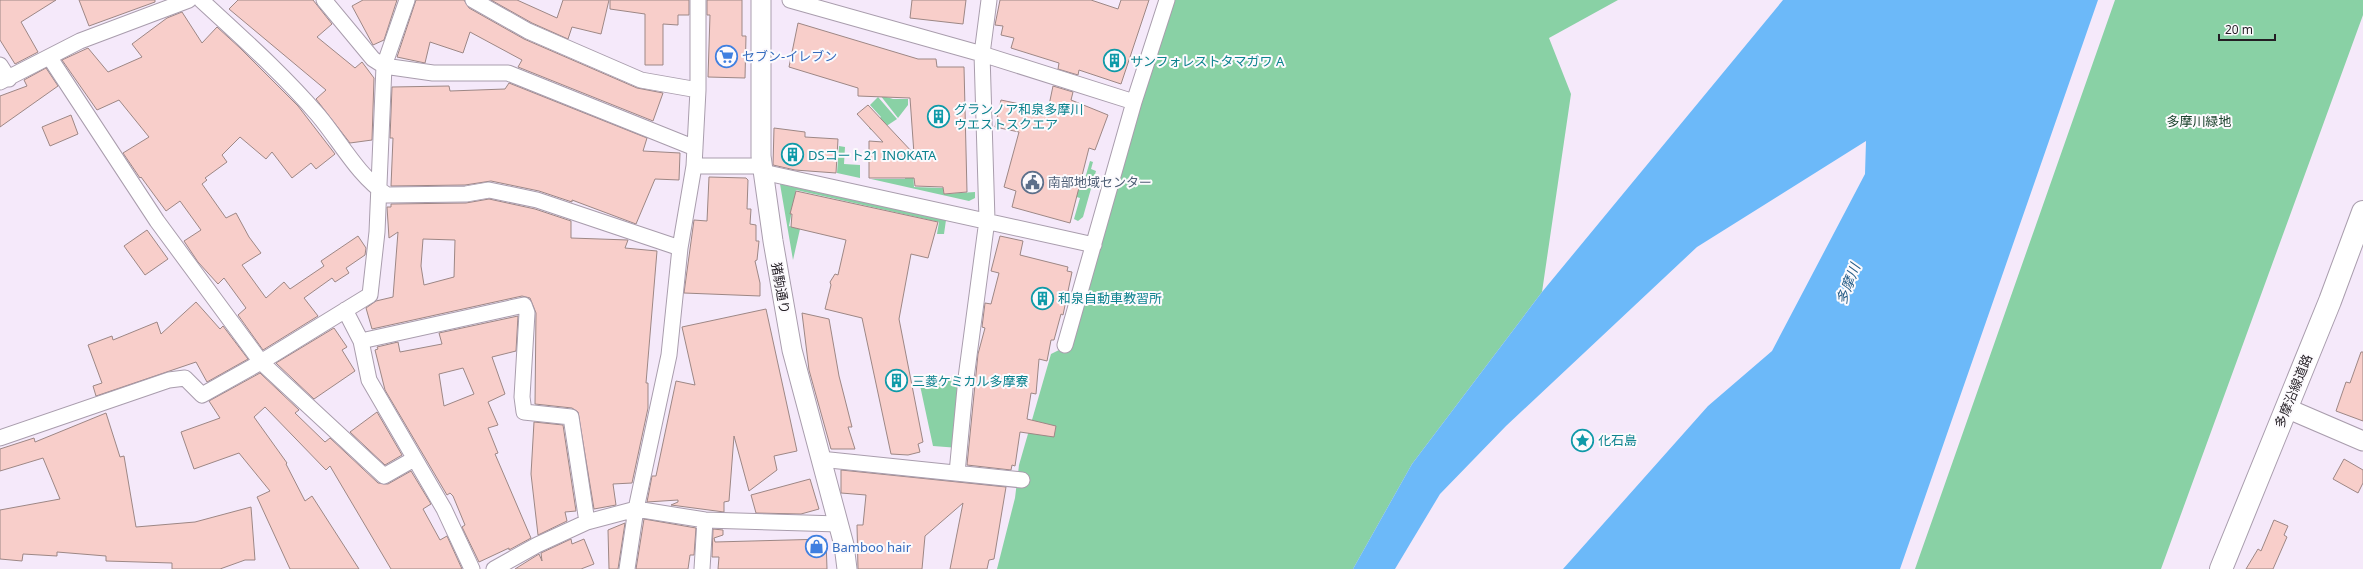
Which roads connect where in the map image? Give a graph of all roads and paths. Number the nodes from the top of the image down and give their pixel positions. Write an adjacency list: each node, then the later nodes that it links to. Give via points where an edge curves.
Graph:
1 (189, 0): 12 (street, via 80,41)
2 (201, 0): 21 (street, via 260,53 318,115)
3 (324, 0): 14 (street, via 373,59)
4 (407, 0): 14 (street)
5 (473, 0): 16 (street, via 528,31 640,80)
6 (698, 0): 16 (street)
7 (761, 0): 20 (street, 猪駒通り)
8 (790, 0): 11 (street)
9 (989, 0): 11 (street)
10 (1167, 0): 17 (street)
11 (982, 54): 17 (street); 23 (street)
12 (50, 58): 15 (street); 29 (street, via 157,221)
13 (0, 65): 15 (street)
14 (384, 66): 18 (street, via 433,73 508,73); 21 (street)
15 (4, 80)
16 (698, 90): 18 (street)
17 (1134, 102): 24 (street)
18 (695, 148): 19 (street)
19 (694, 166): 20 (street); 25 (street)
20 (763, 169): 23 (street); 34 (street, 猪駒通り, via 792,350)
21 (379, 189): 25 (street, via 388,195 466,194 489,190 537,200); 26 (street, via 370,295)
22 (2363, 212): 30 (main road, 多摩沿線道路)
23 (987, 220): 24 (street); 35 (street, via 966,378)
24 (1094, 245): 28 (street)
25 (680, 248): 37 (street, via 669,355)
26 (345, 310): 27 (street); 29 (street)
27 (361, 341): 33 (street, via 368,380); 39 (street, via 524,305 527,313 522,397 524,412 572,417)
28 (1065, 345)
29 (261, 362): 31 (street, via 202,395 185,378 169,380); 33 (street, via 384,476)
30 (2286, 408): 32 (street); 46 (main road, 多摩沿線道路)
31 (0, 438)
32 (2363, 441)
33 (414, 459): 41 (street, via 444,509)
34 (820, 459): 35 (street); 40 (street, 猪駒通り)
35 (957, 473): 36 (street)
36 (1022, 480)
37 (636, 509): 38 (street); 39 (street); 43 (street)
38 (705, 520): 40 (street); 44 (street)
39 (587, 522): 42 (street, via 537,544)
40 (839, 524): 45 (street, 猪駒通り)
41 (472, 569)
42 (494, 569)
43 (627, 569)
44 (702, 569)
45 (847, 569)
46 (2221, 569)

